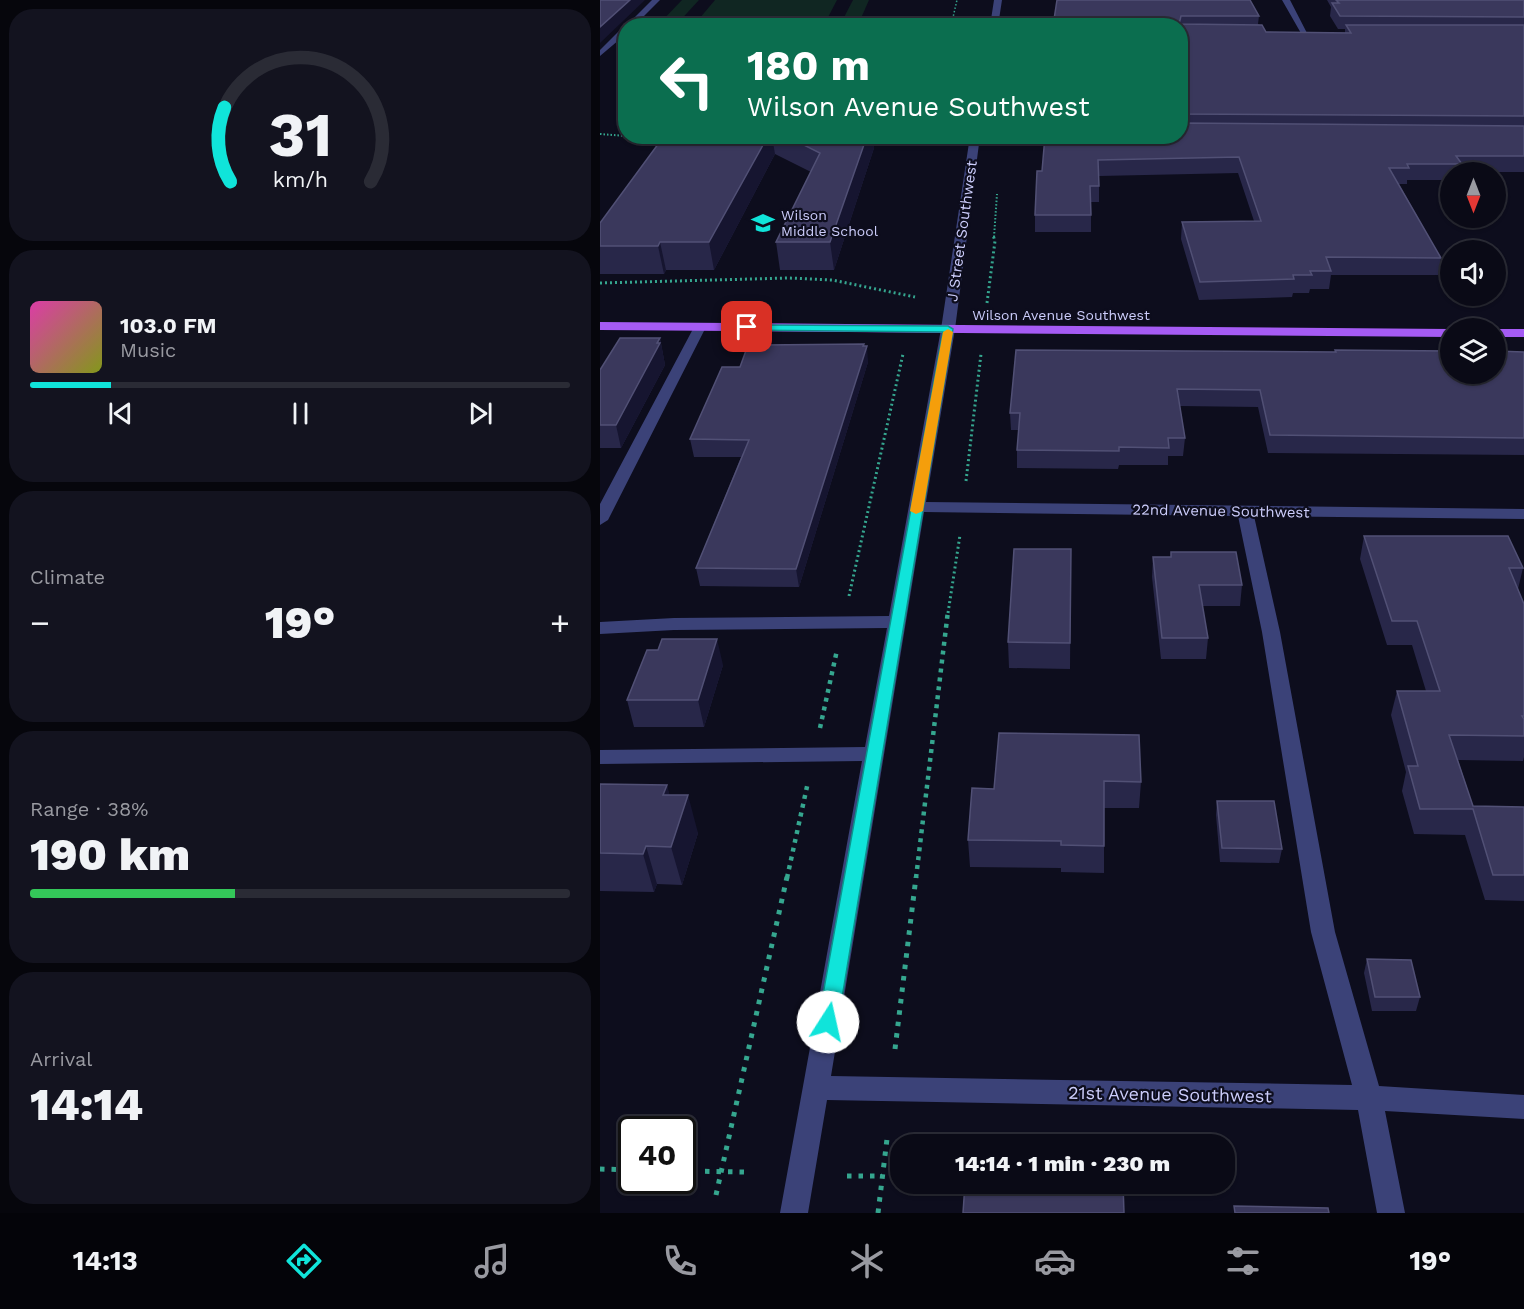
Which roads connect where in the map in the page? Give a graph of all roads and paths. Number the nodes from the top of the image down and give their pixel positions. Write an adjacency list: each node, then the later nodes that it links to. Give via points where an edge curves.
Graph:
1 (656, 0): 5 (street)
2 (957, 0): 6 (path)
3 (998, 0): 7 (street)
4 (1286, 0): 9 (street)
5 (637, 18)
6 (953, 18)
7 (995, 18)
8 (1293, 33): 9 (street)
9 (1305, 33): 10 (street)
10 (1316, 33)
11 (618, 37): 12 (street)
12 (600, 54)
13 (600, 134): 14 (path)
14 (618, 135)
15 (974, 144): 22 (street, J Street Southwest)
16 (998, 193): 19 (path)
17 (600, 283): 18 (path, via 789,278 832,280)
18 (915, 297)
19 (987, 303)
20 (600, 326): 21 (main road, Wilson Avenue Southwest)
21 (700, 327): 22 (main road, Wilson Avenue Southwest); 31 (street)
22 (948, 329): 23 (main road, Wilson Avenue Southwest); 28 (street, J Street Southwest)
23 (1440, 333)
24 (1506, 333): 25 (main road)
25 (1524, 333)
26 (982, 353): 27 (path)
27 (964, 490)
28 (917, 507): 29 (street, 22nd Avenue Southwest); 33 (street, J Street Southwest)
29 (1245, 511): 30 (street, 22nd Avenue Southwest); 39 (street, via 1271,632 1323,932)
30 (1524, 514)
31 (600, 520)
32 (961, 525): 37 (path)
33 (897, 622): 34 (street); 35 (street, J Street Southwest)
34 (600, 628)
35 (874, 754): 36 (street); 38 (street, J Street Southwest)
36 (600, 757)
37 (895, 1049)
38 (817, 1088): 39 (street, 21st Avenue Southwest); 48 (street, J Street Southwest)
39 (1369, 1098): 40 (street, 21st Avenue Southwest); 50 (street)
40 (1524, 1107)
41 (887, 1138): 47 (path)
42 (600, 1169): 43 (path)
43 (618, 1170)
44 (696, 1170): 45 (path)
45 (744, 1172)
46 (847, 1176): 47 (path)
47 (882, 1176): 49 (path)
48 (794, 1213)
49 (878, 1213)
50 (1391, 1213)

